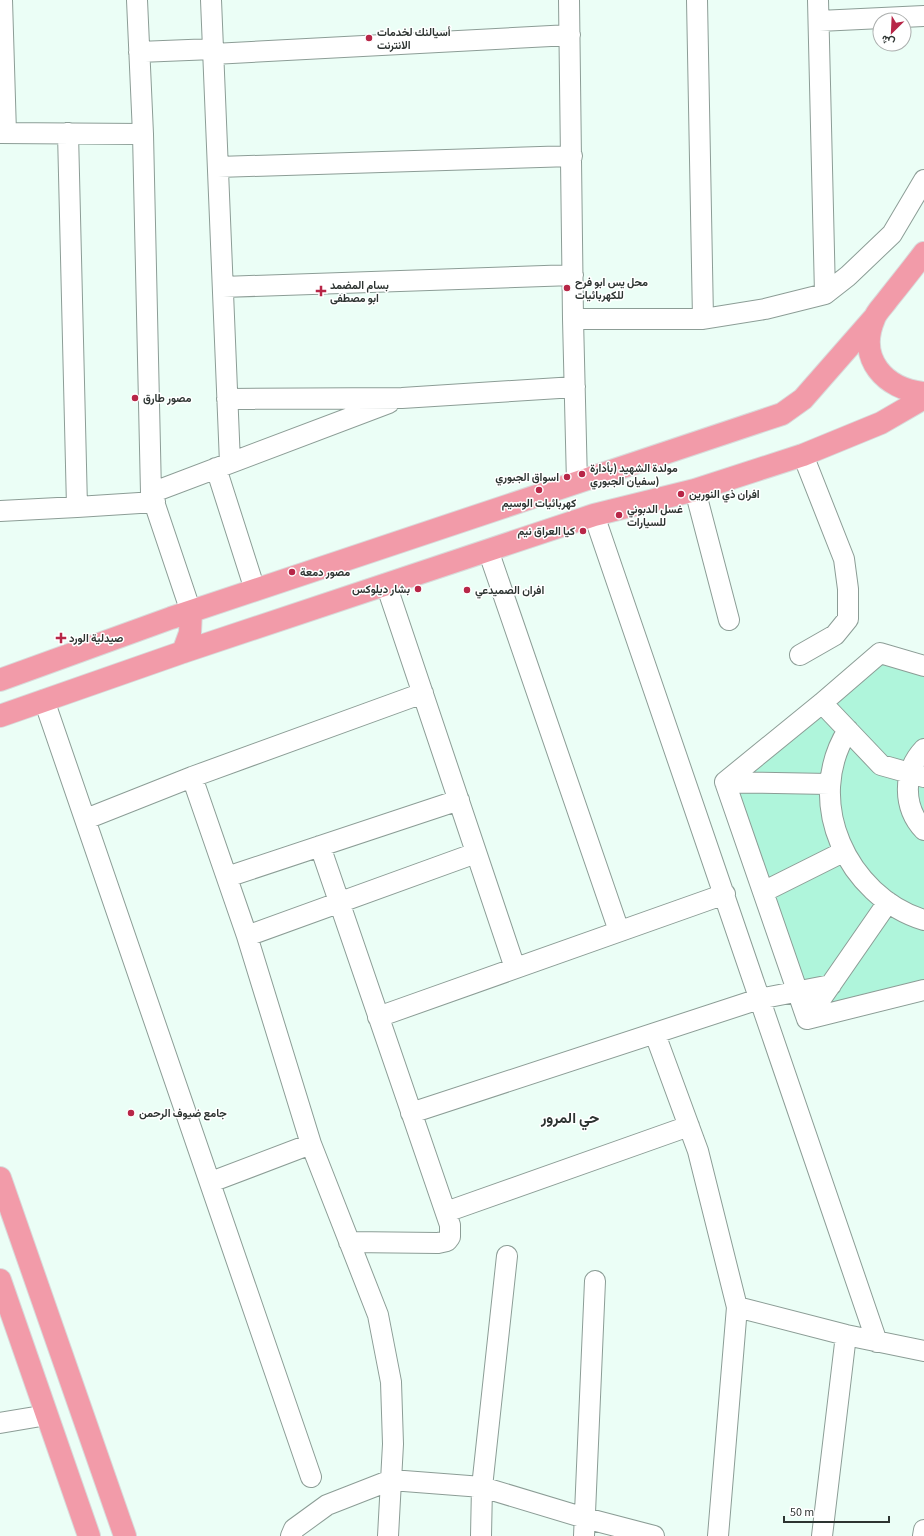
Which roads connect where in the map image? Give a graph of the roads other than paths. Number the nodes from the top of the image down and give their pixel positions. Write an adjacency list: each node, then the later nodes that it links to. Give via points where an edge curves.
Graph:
1 (2, 0): 12 (street)
2 (137, 0): 11 (street)
3 (211, 0): 10 (street)
4 (570, 0): 9 (street)
5 (698, 0): 22 (street)
6 (818, 0): 8 (street)
7 (924, 16): 8 (street)
8 (819, 21): 21 (street)
9 (570, 34): 10 (street); 15 (street)
10 (213, 51): 11 (street); 16 (street)
11 (140, 52): 14 (street)
12 (3, 133): 13 (street)
13 (68, 133): 14 (street); 35 (street)
14 (143, 134): 34 (street)
15 (572, 156): 16 (street); 19 (street)
16 (218, 167): 20 (street)
17 (924, 180): 21 (street, via 892,234)
18 (924, 253): 23 (main road)
19 (574, 275): 20 (street); 24 (street)
20 (223, 287): 29 (street)
21 (825, 294): 22 (street, via 764,309)
22 (703, 318): 24 (street)
23 (874, 318): 26 (main road, via 868,347 879,371 899,387 911,392); 32 (main road, via 803,400 782,414)
24 (573, 319): 25 (street)
25 (575, 387): 27 (street); 32 (street)
26 (924, 393)
27 (402, 398): 29 (street); 31 (street)
28 (924, 398): 30 (main road, via 881,422)
29 (227, 399): 31 (street)
30 (802, 455): 33 (main road); 44 (street, via 844,559 848,619 835,635)
31 (223, 466): 34 (street); 40 (street)
32 (578, 483): 40 (main road)
33 (695, 490): 37 (main road); 42 (street)
34 (153, 497): 35 (street); 41 (street)
35 (77, 507): 36 (street)
36 (0, 511)
37 (594, 515): 38 (main road); 65 (street)
38 (488, 550): 39 (main road); 69 (street)
39 (386, 584): 43 (main road); 47 (street)
40 (255, 590): 41 (main road)
41 (191, 612): 43 (main road, via 190,633); 46 (main road)
42 (729, 620)
43 (183, 652): 48 (main road)
44 (800, 655)
45 (924, 666): 49 (street, via 880,653)
46 (0, 680)
47 (423, 693): 54 (street); 57 (street)
48 (44, 700): 50 (main road); 58 (street)
49 (822, 703): 51 (street); 55 (street)
50 (0, 716)
51 (848, 730): 53 (street, via 881,765); 56 (street, via 839,747)
52 (924, 749): 53 (street, via 914,762)
53 (917, 774): 59 (street, via 908,784 910,806)
54 (192, 777): 58 (street); 63 (street)
55 (725, 782): 56 (street); 64 (street)
56 (829, 784): 61 (street, via 832,818)
57 (459, 800): 60 (street); 62 (street)
58 (86, 819): 83 (street)
59 (924, 830)
60 (320, 846): 63 (street); 67 (street)
61 (843, 852): 64 (street); 66 (street, via 854,870)
62 (476, 853): 67 (street); 71 (street)
63 (227, 877): 70 (street)
64 (762, 892): 74 (street)
65 (725, 894): 69 (street); 75 (street)
66 (888, 902): 68 (street); 72 (street)
67 (339, 903): 70 (street); 76 (street)
68 (924, 920)
69 (619, 932): 71 (street)
70 (247, 936): 81 (street)
71 (515, 968): 76 (street)
72 (831, 985): 74 (street); 77 (street)
73 (924, 990): 77 (street)
74 (797, 992): 75 (street); 77 (street)
75 (759, 1000): 78 (street); 91 (street)
76 (378, 1017): 79 (street)
77 (807, 1019)
78 (655, 1034): 79 (street); 80 (street)
79 (411, 1114): 84 (street)
80 (689, 1126): 84 (street); 89 (street, via 698,1151)
81 (311, 1144): 83 (street); 85 (street)
82 (0, 1178): 93 (main road)
83 (211, 1182): 98 (street)
84 (446, 1212): 85 (street, via 450,1237 446,1241)
85 (349, 1242): 99 (street, via 378,1315 391,1382)
86 (507, 1256): 100 (street)
87 (0, 1280): 94 (main road)
88 (595, 1281): 101 (street)
89 (737, 1307): 90 (street); 109 (street)
90 (846, 1335): 91 (street); 110 (street)
91 (877, 1342): 92 (street)
92 (924, 1351)
93 (74, 1388): 94 (main road, via 73,1398 67,1406); 96 (main road)
94 (44, 1406): 95 (street); 97 (main road)
95 (0, 1424)
96 (97, 1456): 97 (main road, via 85,1447 75,1448 67,1454); 104 (main road)
97 (65, 1469): 103 (main road)
98 (311, 1477)
99 (391, 1480): 100 (street); 105 (street, via 327,1505 294,1529); 106 (street)
100 (482, 1487): 101 (street); 107 (street)
101 (584, 1527): 108 (street)
102 (924, 1530): 111 (street)
103 (89, 1536)
104 (124, 1536)
105 (290, 1536)
106 (388, 1536)
107 (481, 1536)
108 (654, 1536)
109 (718, 1536)
110 (822, 1536)
111 (923, 1536)

